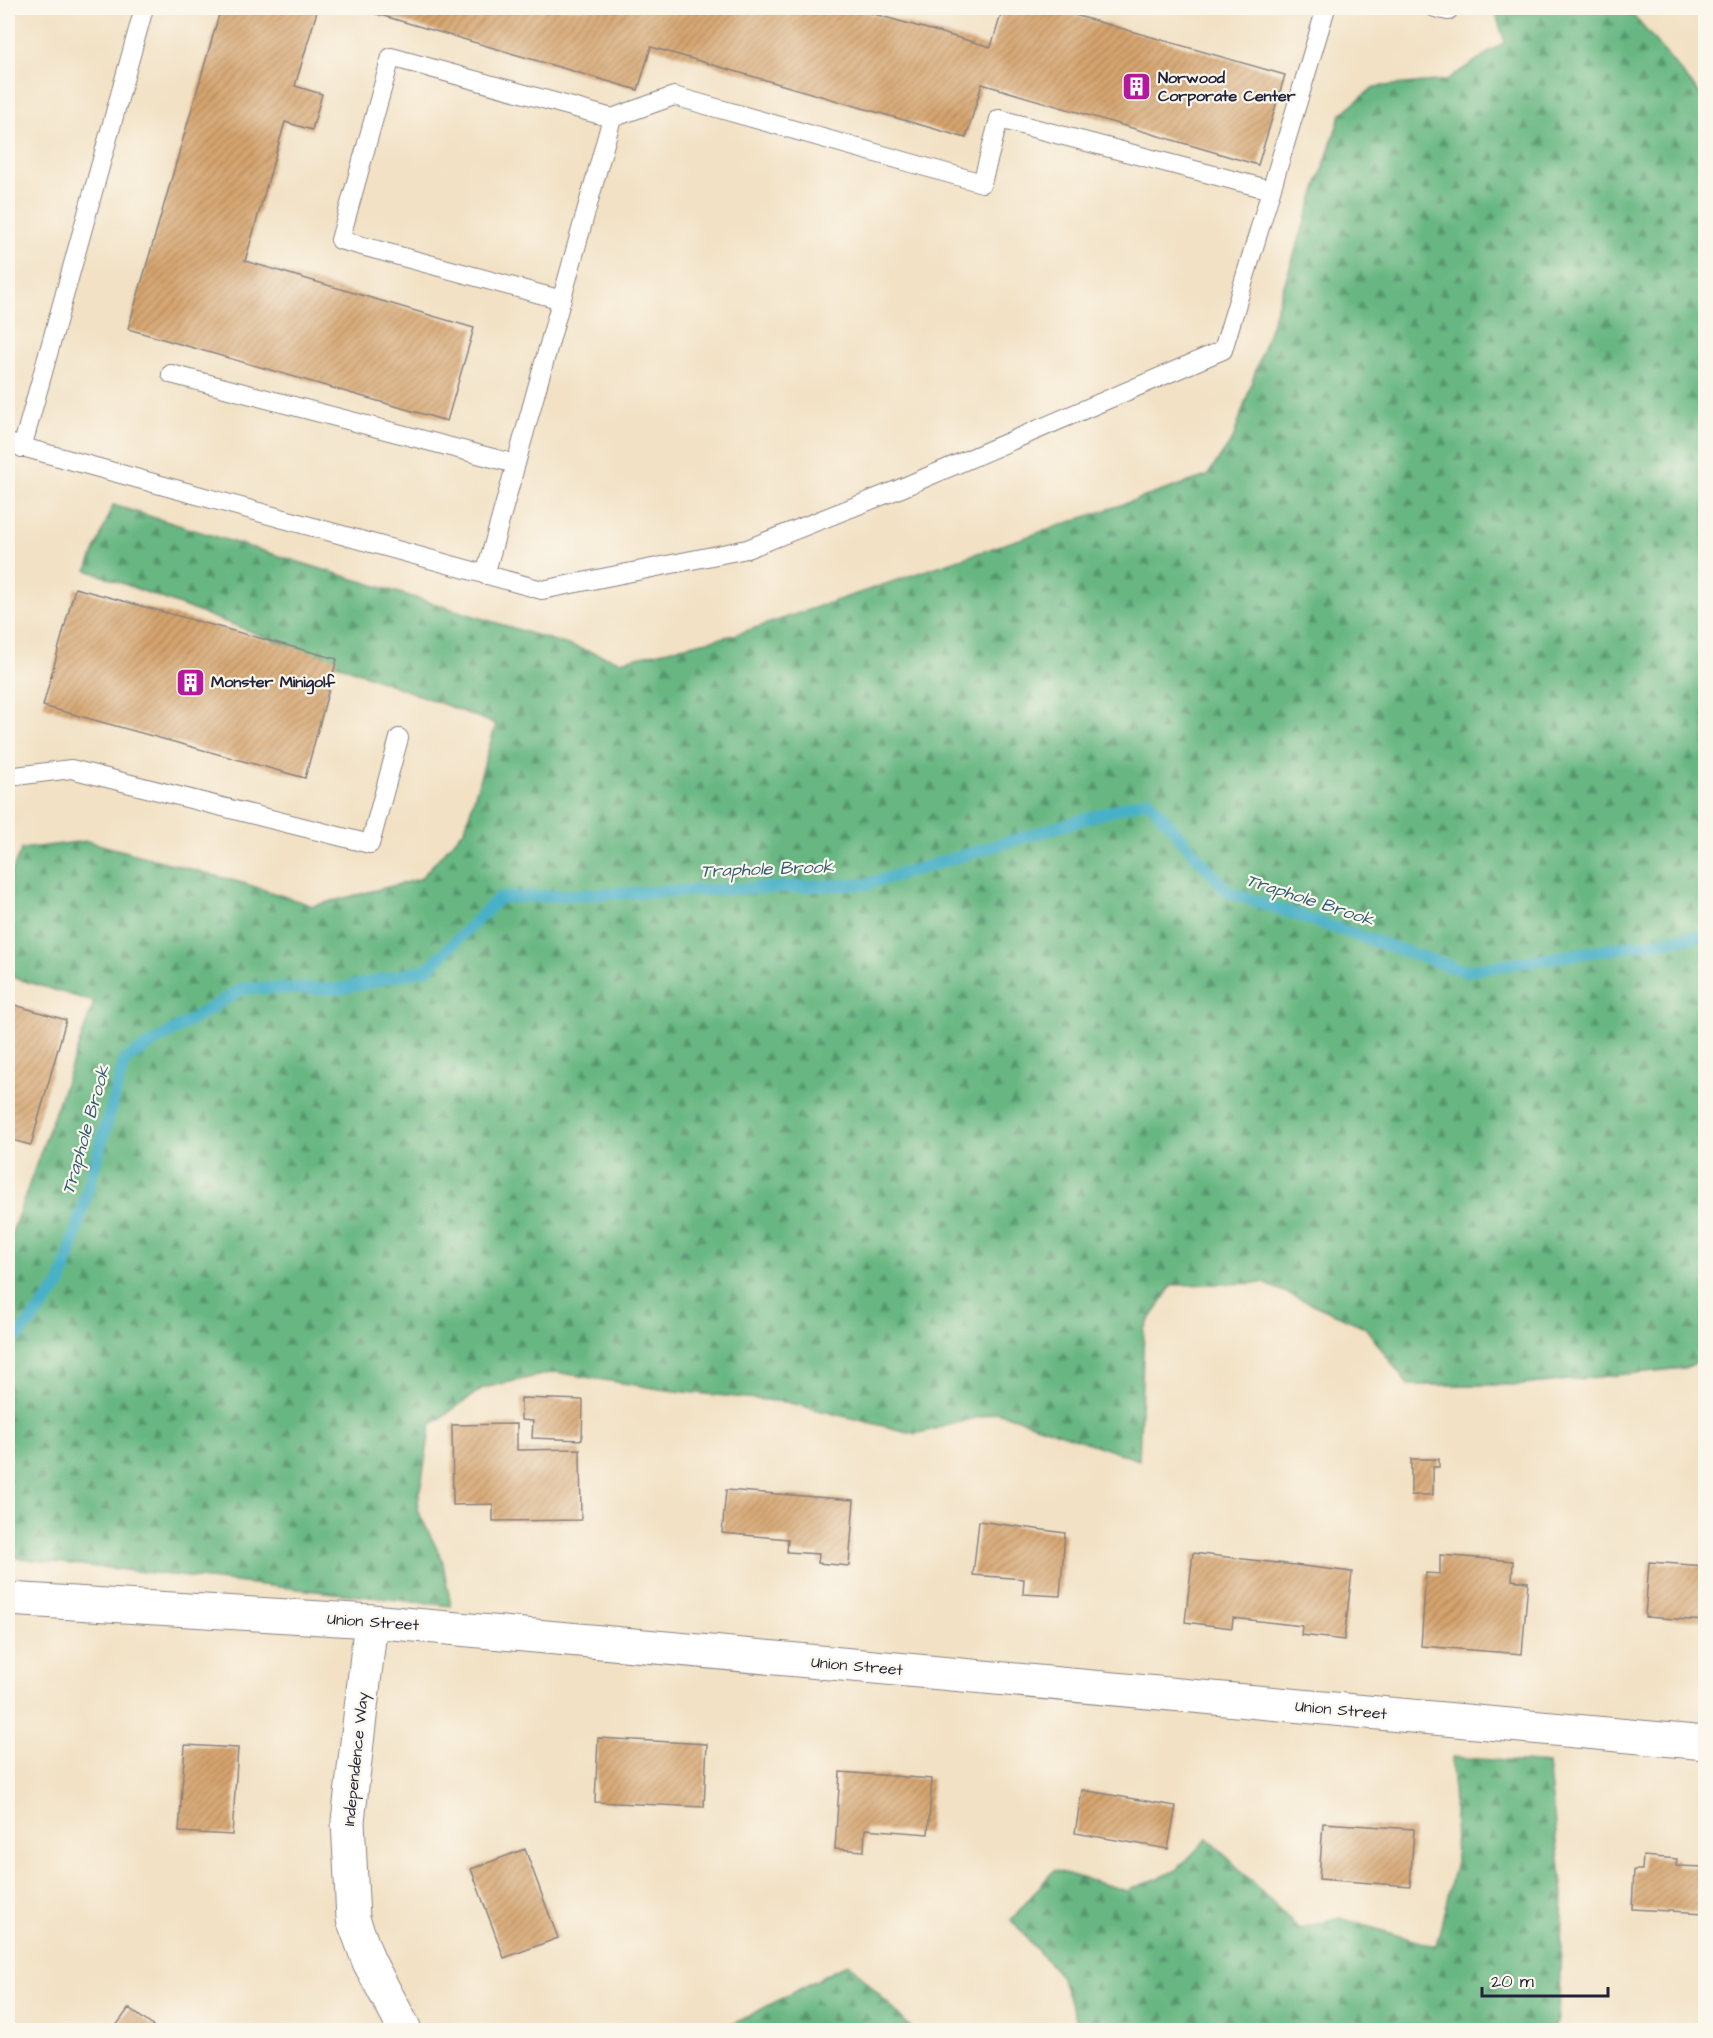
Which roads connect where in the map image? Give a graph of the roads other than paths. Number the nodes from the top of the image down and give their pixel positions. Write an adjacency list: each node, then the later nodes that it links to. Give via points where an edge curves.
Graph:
1 (144, 8): 7 (lane)
2 (1326, 8): 4 (lane)
3 (612, 118): 4 (lane, via 674,96 982,183 999,119); 5 (lane); 5 (lane, via 391,57 340,240)
4 (1271, 190): 9 (lane, via 1223,350 899,489 747,549 542,590)
5 (562, 300): 8 (lane)
6 (171, 374): 8 (lane)
7 (15, 445): 9 (lane)
8 (516, 464): 9 (lane)
9 (485, 575)
10 (399, 738): 11 (lane, via 370,844 70,769)
11 (8, 777)
12 (8, 1599): 13 (main road, Union Street)
13 (371, 1621): 14 (main road, Union Street); 15 (main road, Independence Way, via 348,1821 353,1920 369,1962)
14 (1706, 1743)
15 (405, 2031)

